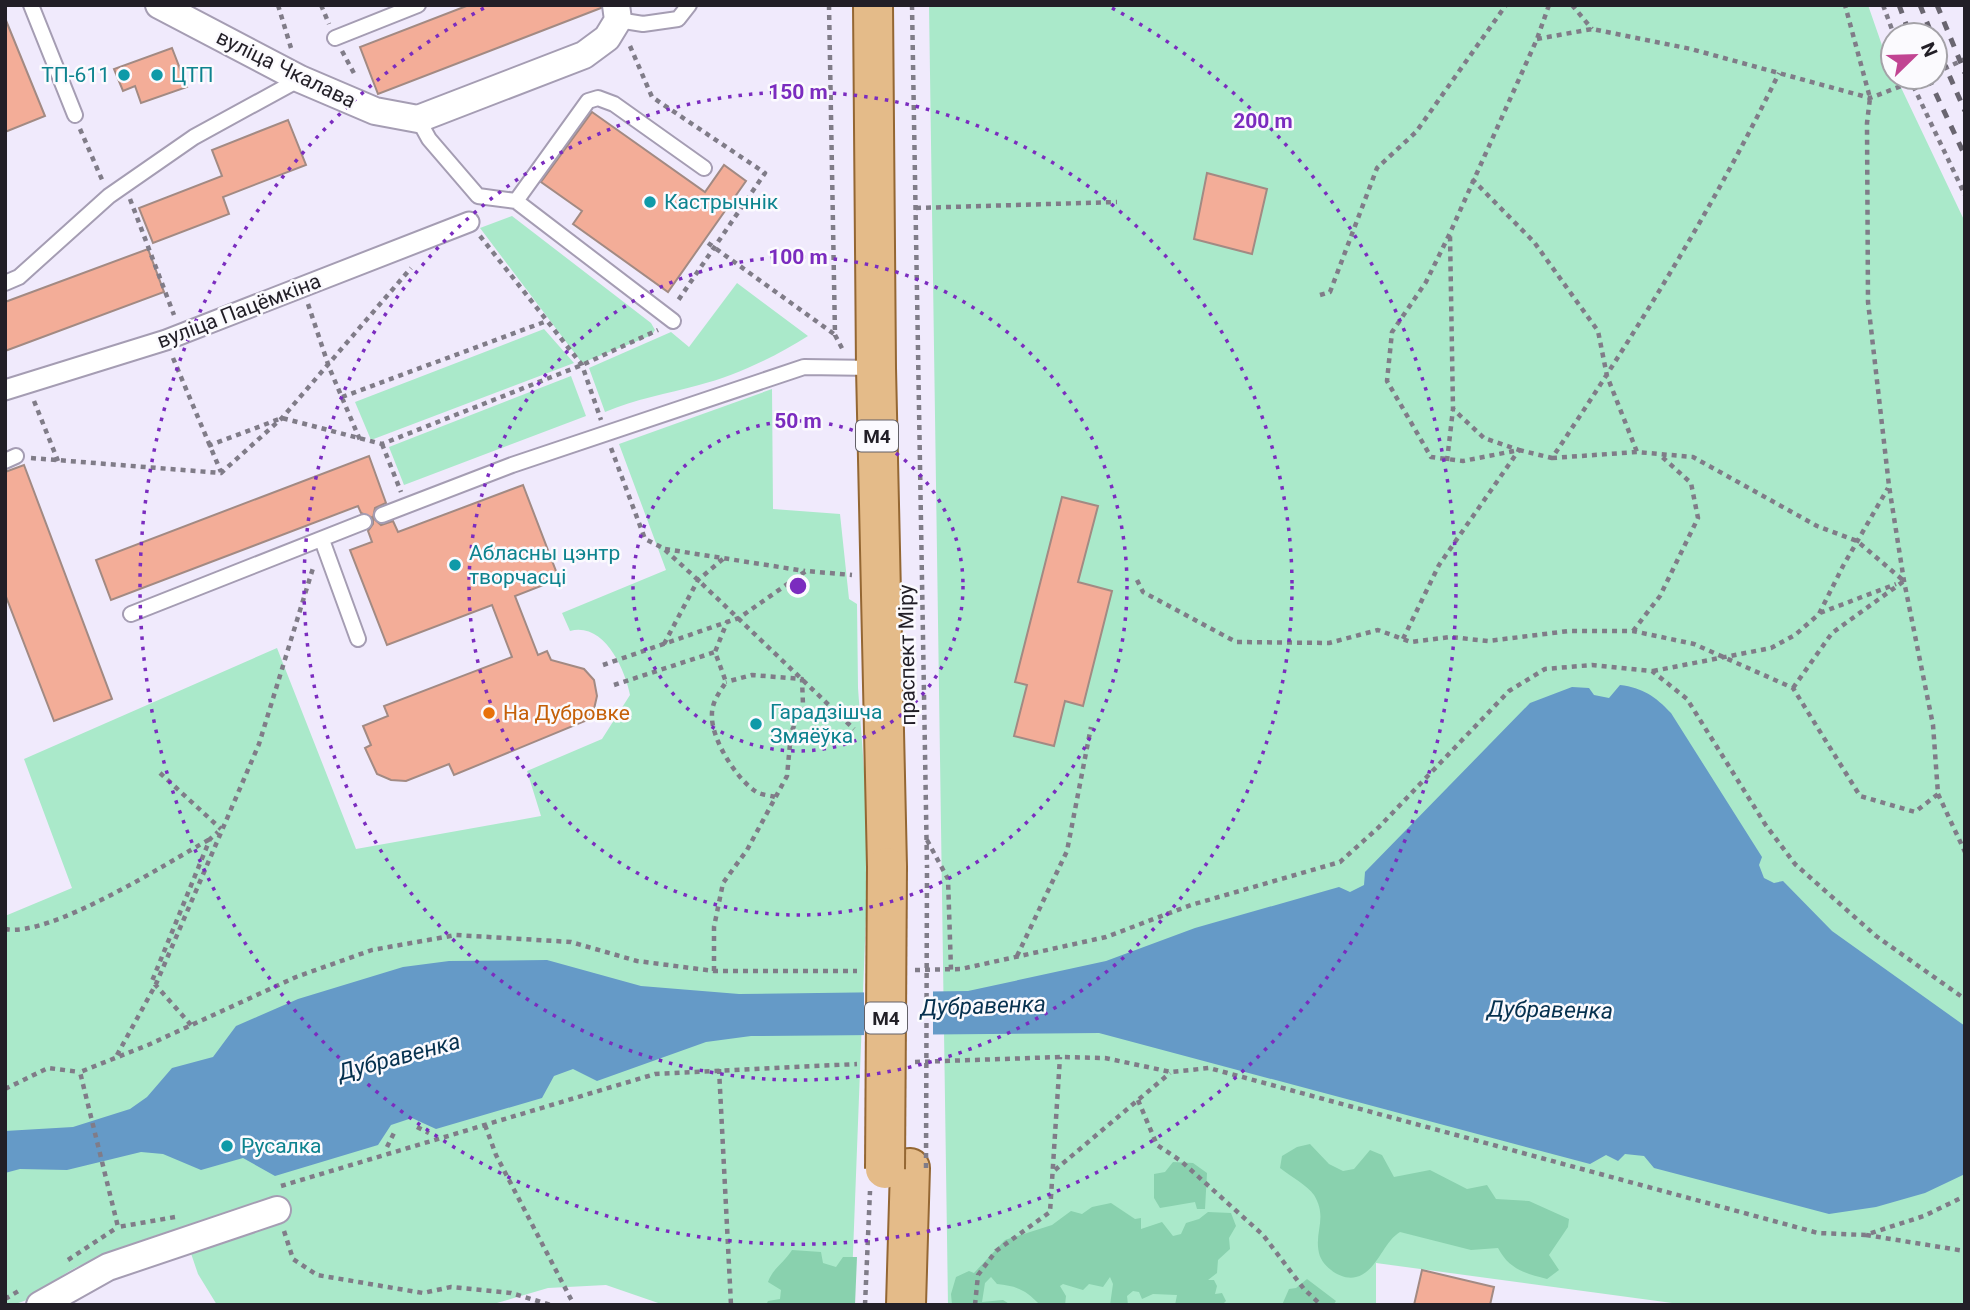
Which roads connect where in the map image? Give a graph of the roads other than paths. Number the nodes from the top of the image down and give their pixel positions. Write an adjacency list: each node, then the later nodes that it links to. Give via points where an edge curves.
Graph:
1 (31, 5): 10 (lane)
2 (159, 5): 9 (street, вуліца Чкалава)
3 (418, 5): 8 (lane)
4 (689, 5): 7 (lane, via 678,19 643,24)
5 (873, 5): 17 (main road, праспект Міру / М4)
6 (897, 5): 24 (main road, праспект Міру / М4)
7 (617, 13): 11 (street, via 607,38 584,55)
8 (335, 38)
9 (300, 79): 11 (street, вуліца Чкалава, via 374,111); 15 (lane, via 194,137 109,196 28,269)
10 (75, 115)
11 (418, 119): 13 (lane, via 478,197)
12 (704, 168): 13 (lane, via 614,104 598,98 588,101)
13 (516, 201): 16 (lane)
14 (469, 222): 18 (street, вуліца Пацёмкіна, via 174,337)
15 (5, 283)
16 (673, 321)
17 (876, 368): 19 (lane, via 804,368); 24 (main road, праспект Міру / М4)
18 (5, 390)
19 (382, 515)
20 (364, 522): 21 (lane)
21 (322, 540): 22 (lane); 23 (lane)
22 (131, 614)
23 (358, 639)
24 (913, 860): 25 (main road, праспект Міру / М4)
25 (898, 1172): 28 (main road, праспект Міру / М4); 29 (main road, праспект Міру / М4)
26 (277, 1199): 27 (street, via 108,1267)
27 (40, 1305)
28 (885, 1305)
29 (906, 1305)

